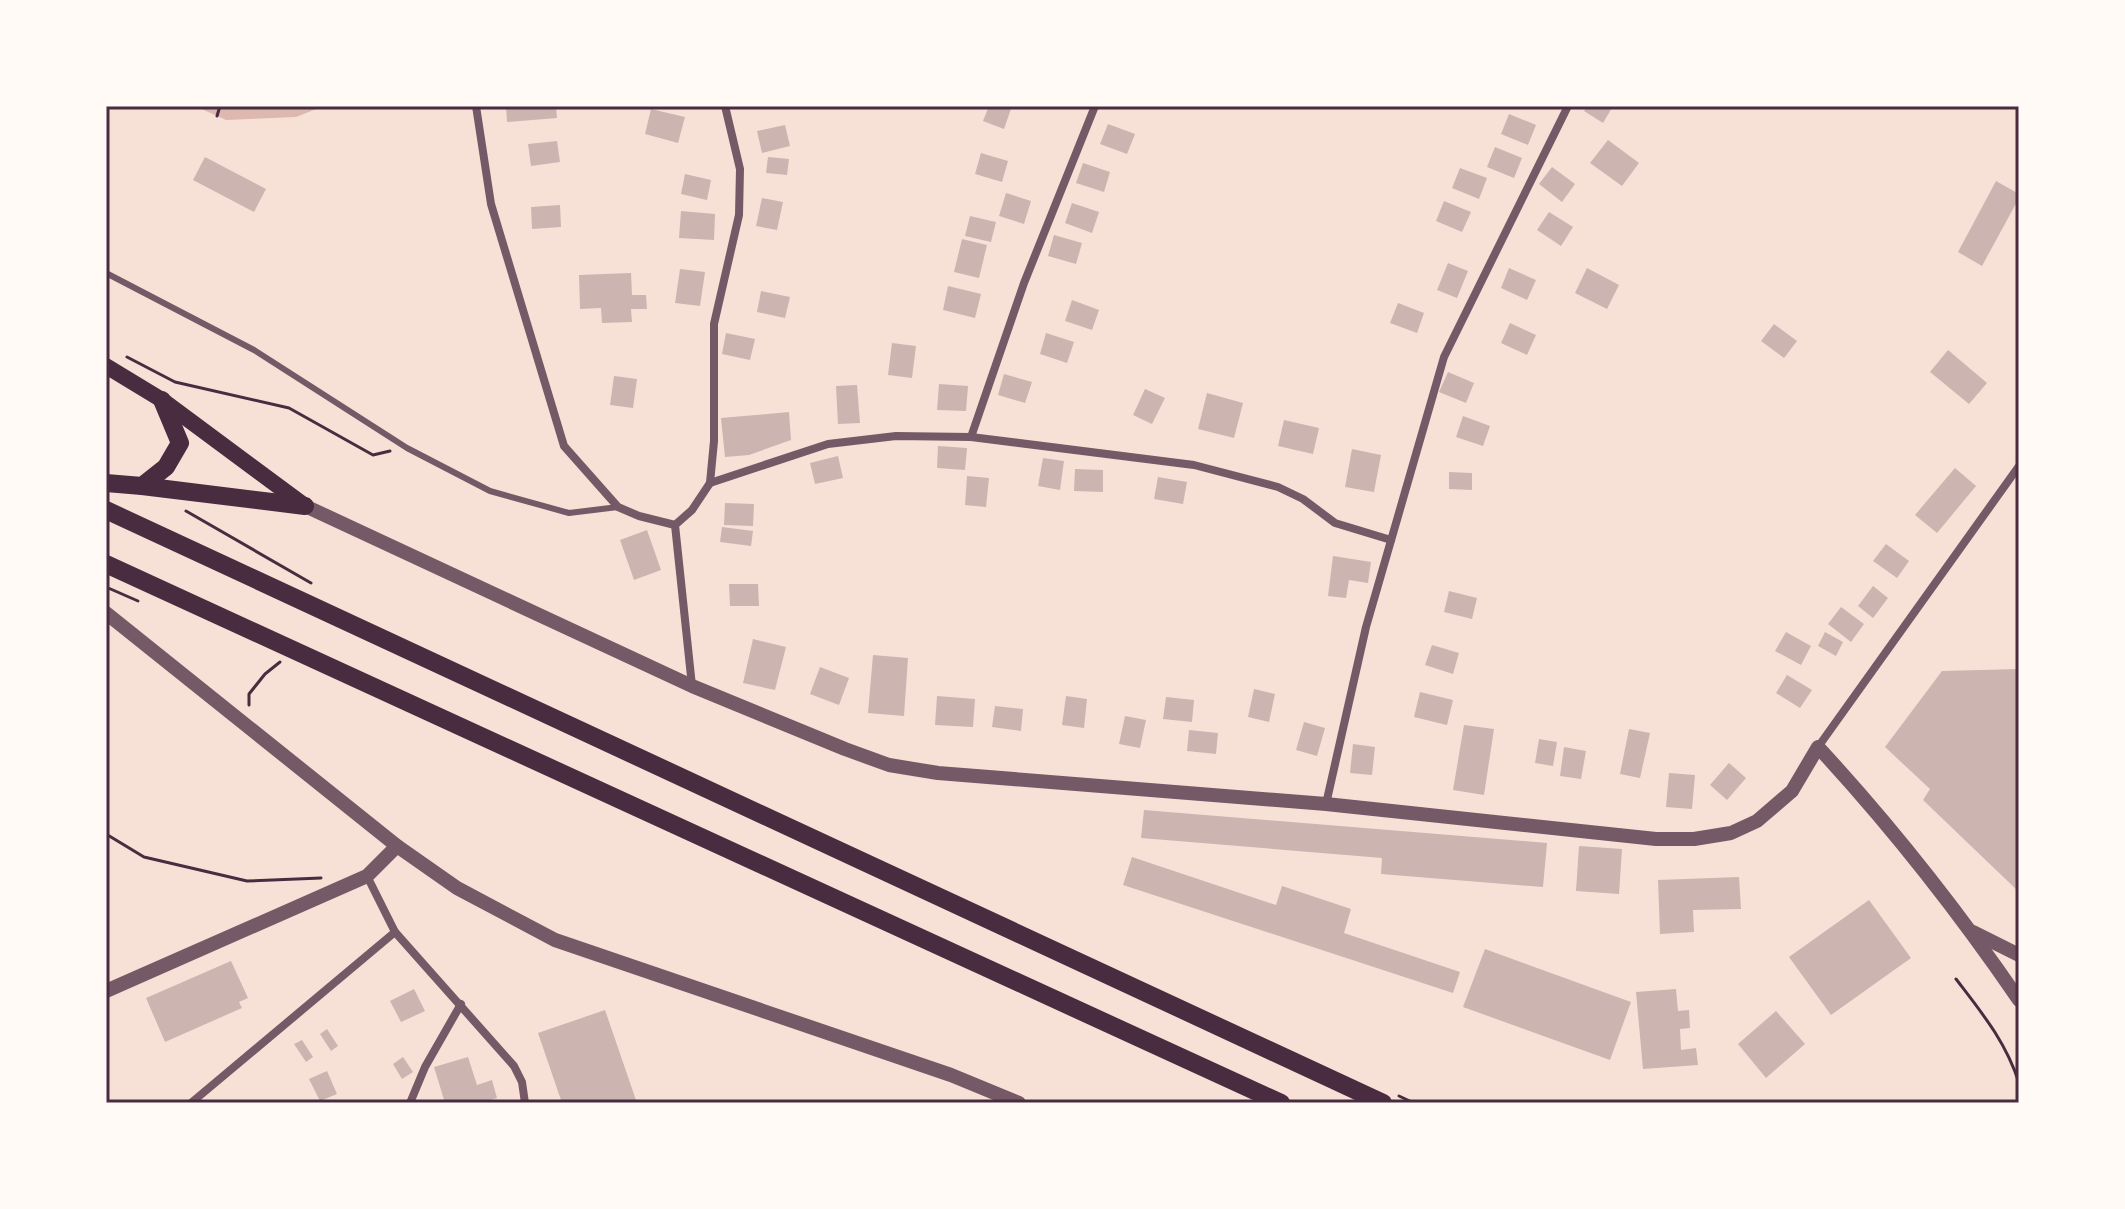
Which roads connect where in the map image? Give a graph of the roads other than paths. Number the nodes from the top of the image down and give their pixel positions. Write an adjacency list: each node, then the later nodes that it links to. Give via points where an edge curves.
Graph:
1 (476, 106): 14 (street, via 491,204 564,446)
2 (725, 106): 11 (street, via 740,169 739,215 714,324)
3 (1095, 106): 8 (street, via 1024,283)
4 (1568, 106): 17 (street, via 1444,357)
5 (106, 273): 14 (lane, via 254,350 407,448 490,491 569,513)
6 (106, 366): 7 (main road)
7 (162, 400): 12 (main road, via 180,443 166,467); 13 (main road)
8 (971, 437): 11 (street, via 896,436 828,444); 17 (street, via 1208,469 1278,487 1335,523)
9 (2019, 466): 21 (street)
10 (106, 483): 12 (main road)
11 (710, 483): 16 (street)
12 (142, 486): 13 (main road)
13 (305, 506): 20 (street)
14 (618, 507): 16 (street)
15 (106, 510): 36 (main road)
16 (675, 525): 20 (street)
17 (1391, 540): 22 (street)
18 (106, 564): 35 (main road)
19 (106, 613): 23 (street)
20 (692, 686): 22 (street, via 889,765)
21 (1818, 747): 22 (street, via 1792,791 1757,821 1731,833 1694,839); 25 (street)
22 (1326, 804)
23 (397, 846): 24 (street); 34 (street, via 457,888 555,940)
24 (367, 876): 26 (street); 28 (street)
25 (1969, 930): 27 (street); 29 (street)
26 (395, 932): 30 (street); 31 (street)
27 (2019, 955)
28 (106, 991)
29 (2019, 1000)
30 (461, 1004): 32 (street); 33 (street, via 514,1066)
31 (191, 1103)
32 (410, 1103)
33 (525, 1103)
34 (1019, 1103)
35 (1281, 1103)
36 (1383, 1103)

